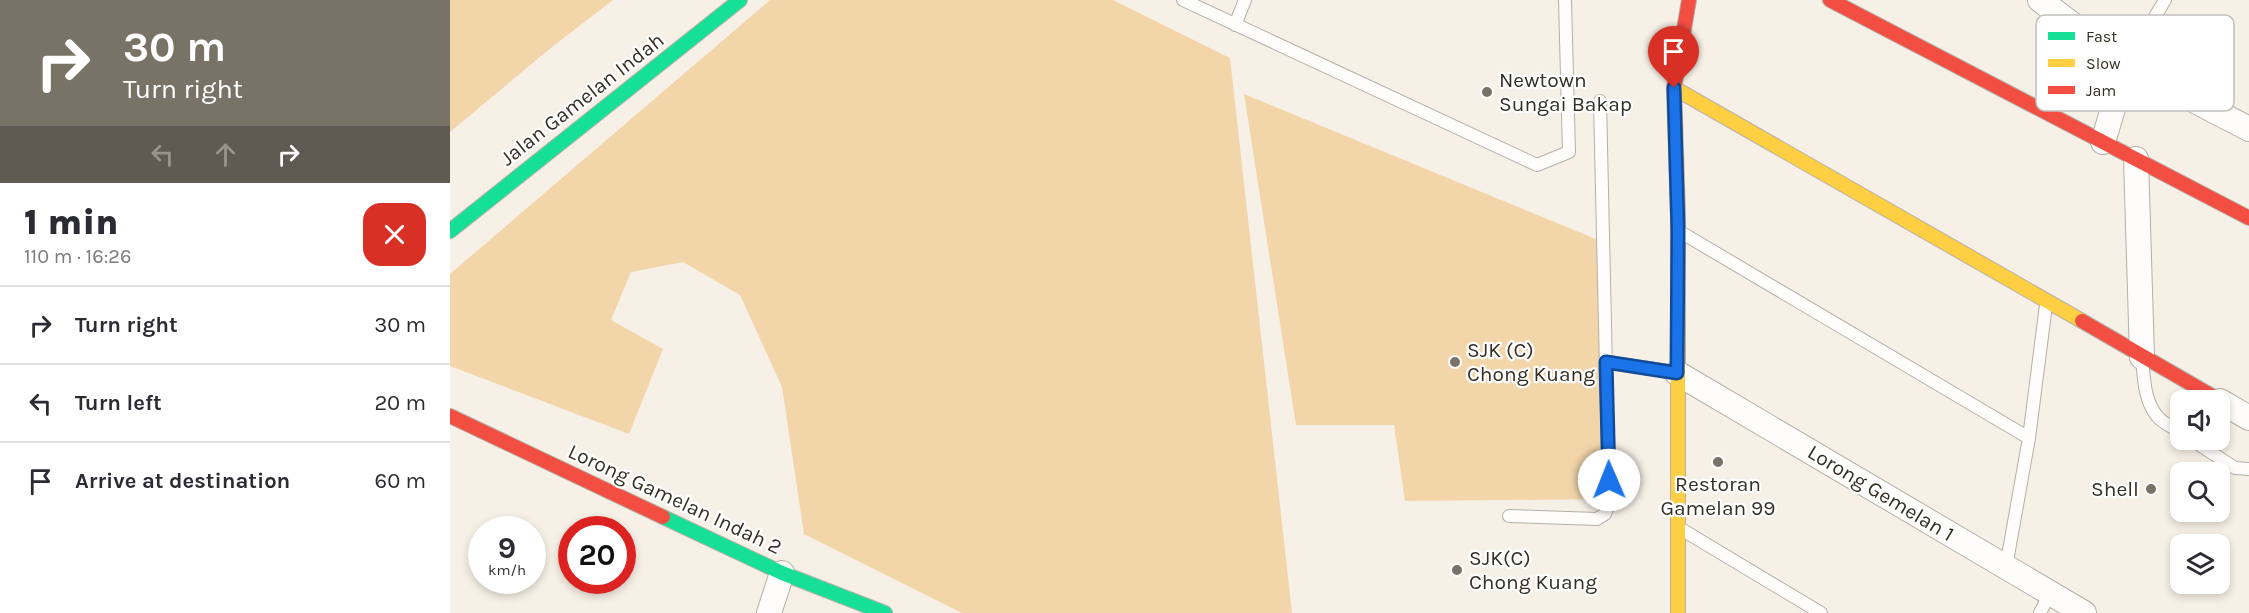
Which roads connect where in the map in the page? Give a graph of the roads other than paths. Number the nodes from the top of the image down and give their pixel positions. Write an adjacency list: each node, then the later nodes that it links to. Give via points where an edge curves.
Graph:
1 (740, 0): 22 (main road, Jalan Gamelan Indah)
2 (1183, 0): 11 (lane)
3 (1245, 0): 11 (lane)
4 (1565, 0): 11 (lane, via 1569,152 1537,165)
5 (1689, 0): 12 (main road)
6 (1830, 0): 14 (main road)
7 (2040, 0): 9 (street)
8 (2165, 0): 10 (lane)
9 (2060, 15)
10 (2156, 15)
11 (1235, 25)
12 (1674, 88): 23 (main road); 24 (main road)
13 (1600, 101): 26 (lane)
14 (2036, 107)
15 (2043, 111): 19 (main road)
16 (2112, 111): 19 (street)
17 (2214, 111): 18 (street)
18 (2249, 129)
19 (2103, 142): 20 (main road)
20 (2136, 159): 21 (main road); 25 (street)
21 (2249, 218)
22 (450, 231)
23 (1678, 231): 27 (main road); 33 (lane)
24 (2046, 302): 25 (main road); 33 (lane)
25 (2142, 357): 28 (main road); 32 (lane, via 2149,400 2157,417)
26 (1606, 362): 27 (lane); 36 (lane, via 1609,504 1605,514 1597,519)
27 (1677, 373): 37 (main road); 38 (street, Lorong Gemelan 1)
28 (2200, 390)
29 (2230, 407): 31 (street)
30 (450, 416): 39 (main road, Lorong Gamelan Indah 2)
31 (2249, 418)
32 (2170, 425)
33 (2029, 438): 38 (lane)
34 (2207, 450): 35 (lane, via 2235,468)
35 (2249, 469)
36 (1509, 516)
37 (1677, 526): 43 (main road); 44 (lane)
38 (2006, 567): 40 (street, Lorong Gemelan 1)
39 (782, 573): 41 (main road, Lorong Gamelan Indah 2); 42 (street)
40 (2045, 603): 45 (street, Lorong Gemelan 1)
41 (878, 611)
42 (769, 613)
43 (1678, 613)
44 (1821, 613)
45 (2084, 613)

